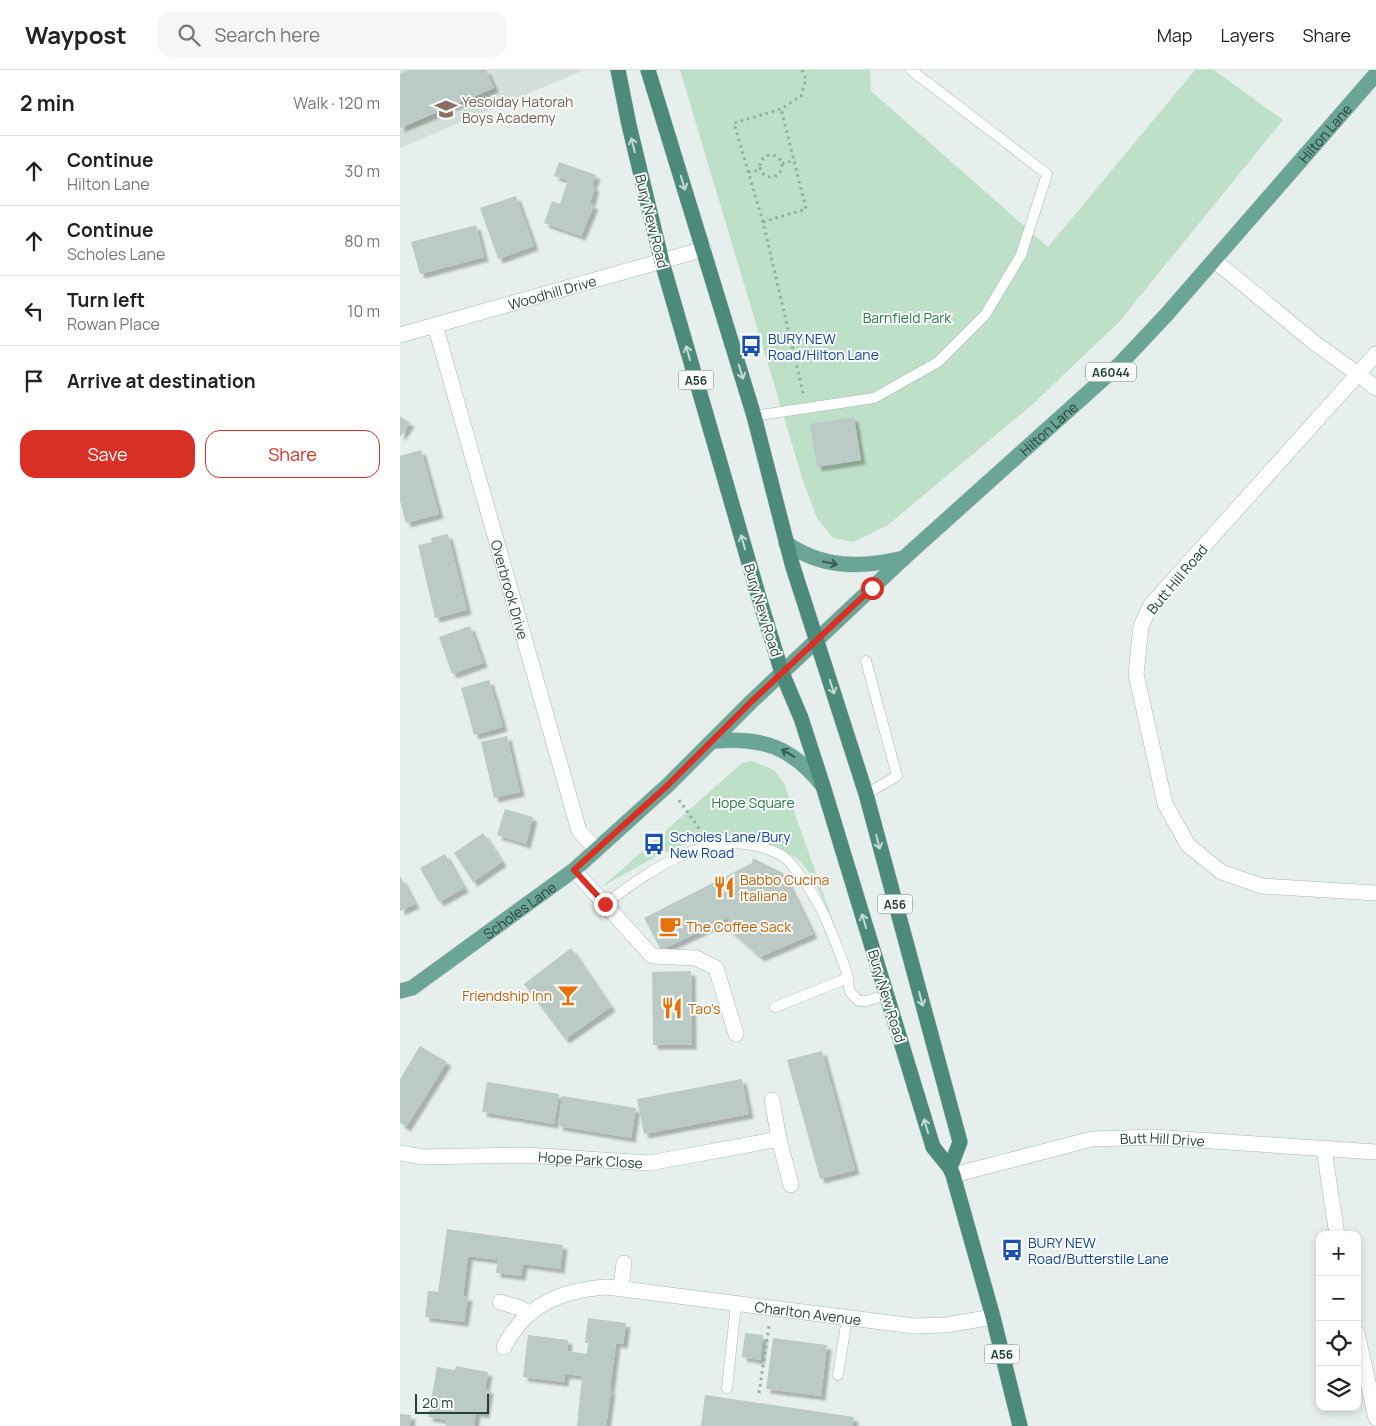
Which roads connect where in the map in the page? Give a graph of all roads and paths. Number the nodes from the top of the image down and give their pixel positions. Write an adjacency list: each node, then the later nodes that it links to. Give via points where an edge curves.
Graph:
1 (618, 70): 14 (highway, Bury New Road / A56, one-way to 1)
2 (648, 70): 12 (highway, A56, one-way to 12)
3 (802, 70): 6 (path, via 806,79 801,96)
4 (911, 70): 20 (lane, via 1047,174 1021,255 985,315 938,362 874,398)
5 (1376, 74): 13 (main road, Hilton Lane / A6044)
6 (781, 110): 7 (path); 10 (path, via 734,123)
7 (794, 160): 8 (path); 11 (path, via 806,209)
8 (782, 164): 9 (path, via 775,177 769,177); 9 (path, via 768,155 763,158)
9 (761, 170): 10 (path)
10 (748, 172): 11 (path)
11 (763, 222): 20 (path)
12 (704, 249): 14 (street, Woodhill Drive); 21 (highway, A56, one-way to 21)
13 (1214, 260): 18 (street, via 1316,344); 23 (main road, Hilton Lane / A6044, via 1121,363)
14 (662, 262): 15 (street, Woodhill Drive); 26 (highway, Bury New Road / A56, one-way to 14)
15 (435, 325): 16 (street, Woodhill Drive); 32 (street, Overbrook Drive, via 580,831)
16 (400, 335)
17 (1376, 354): 18 (street, Butt Hill Road)
18 (1358, 374): 19 (street); 34 (street, Butt Hill Road, via 1151,606 1141,626 1136,674 1165,804 1188,844 1221,872 1262,886)
19 (1376, 388)
20 (807, 408): 21 (lane)
21 (754, 416): 22 (highway, A56)
22 (786, 543): 23 (main road, one-way to 23, via 810,557 832,564 855,565); 24 (highway, A56)
23 (905, 558): 24 (main road, Hilton Lane / A6044)
24 (817, 640): 26 (main road, Hilton Lane / A6044); 30 (highway, A56, one-way to 30)
25 (866, 661): 30 (lane, via 897,776)
26 (782, 673): 27 (main road, Scholes Lane / A6044); 29 (highway, Bury New Road / A56, via 801,718)
27 (714, 741): 28 (main road, Scholes Lane / A6044); 29 (main road, one-way to 27, via 804,764 776,747 752,740)
28 (668, 785): 31 (path); 32 (main road, Scholes Lane / A6044)
29 (823, 786): 38 (highway, Bury New Road / A56, one-way to 29)
30 (866, 794): 46 (highway, A56, one-way to 46, via 960,1142)
31 (712, 846): 35 (lane, via 690,852 646,873); 36 (lane, via 746,844 783,856 802,878 824,916)
32 (596, 849): 33 (main road, Scholes Lane / A6044)
33 (574, 870): 35 (street); 37 (main road, Scholes Lane / A6044, via 412,988)
34 (1376, 893)
35 (605, 904): 40 (street, via 652,956 696,958 716,968)
36 (848, 978): 38 (lane, via 850,992 859,1001); 39 (lane)
37 (400, 992)
38 (886, 995): 46 (highway, Bury New Road / A56, one-way to 38, via 933,1147)
39 (775, 1007)
40 (736, 1034)
41 (772, 1100): 42 (street)
42 (779, 1139): 45 (street, Hope Park Close, via 649,1162 525,1155 423,1157); 47 (street)
43 (1324, 1149): 44 (street, Butt Hill Drive); 46 (street, Butt Hill Drive, via 1153,1137 1092,1139); 48 (street)
44 (1376, 1152)
45 (400, 1153)
46 (951, 1172): 55 (highway, Bury New Road / A56)
47 (791, 1185)
48 (1336, 1231)
49 (624, 1263): 50 (street)
50 (621, 1288): 52 (street, Charlton Avenue); 54 (street, Charlton Avenue, via 579,1289 546,1301)
51 (500, 1302): 54 (street)
52 (736, 1304): 53 (street, Charlton Avenue); 60 (lane)
53 (771, 1308): 56 (street, Charlton Avenue); 61 (path)
54 (530, 1314): 57 (street, Charlton Avenue, via 514,1327)
55 (993, 1317): 56 (street, Charlton Avenue, via 946,1325 914,1326); 63 (highway, Bury New Road / A56)
56 (846, 1318): 59 (lane)
57 (504, 1347)
58 (1361, 1352): 62 (street)
59 (838, 1375)
60 (727, 1388)
61 (759, 1393)
62 (1376, 1418)
63 (1020, 1426)

